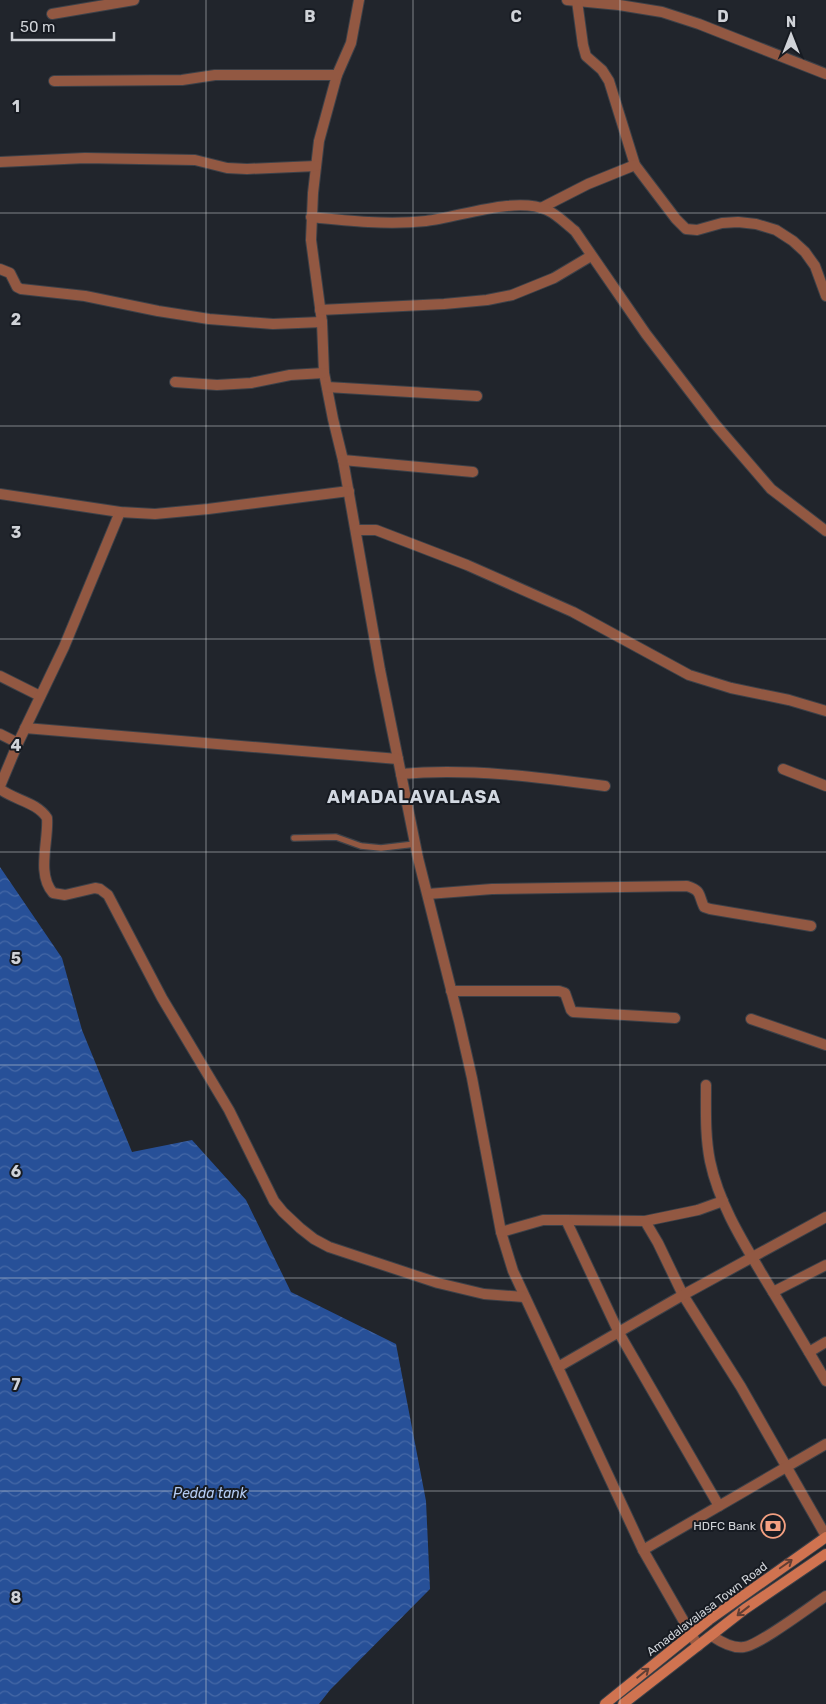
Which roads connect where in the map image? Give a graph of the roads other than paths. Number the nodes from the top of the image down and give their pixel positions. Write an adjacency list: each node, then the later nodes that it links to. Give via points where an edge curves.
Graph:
1 (134, 0): 4 (street)
2 (359, 0): 6 (street, via 350,43)
3 (572, 0): 5 (street, via 662,12); 9 (street, via 586,56 609,81)
4 (52, 14)
5 (826, 74)
6 (337, 75): 7 (street, via 215,75 182,80); 10 (street, via 319,141)
7 (54, 81)
8 (0, 162): 10 (street, via 85,158 195,160 247,169)
9 (635, 165): 11 (street); 15 (street, via 686,229 696,230 722,223 756,224 776,230 793,241 815,266)
10 (316, 166): 12 (street)
11 (541, 208): 12 (street, via 500,206 426,221 353,222); 13 (street, via 568,225)
12 (311, 217): 16 (street)
13 (592, 256): 16 (street, via 554,278 512,295 487,300); 28 (street, via 646,334 715,424 771,489)
14 (0, 269): 17 (street, via 10,273 21,289 85,296 209,319 273,324)
15 (826, 296)
16 (320, 310): 17 (street)
17 (322, 322): 18 (street)
18 (324, 374): 19 (street, via 290,375 251,383 218,385); 20 (street)
19 (175, 382)
20 (327, 387): 21 (street); 22 (street)
21 (477, 396)
22 (343, 460): 23 (street); 24 (street)
23 (473, 472)
24 (349, 492): 26 (street, via 155,514); 27 (street)
25 (0, 494): 26 (street)
26 (120, 512): 30 (street)
27 (356, 530): 31 (street, via 376,530 467,565 573,612 689,675); 35 (street)
28 (826, 531)
29 (0, 676): 30 (street)
30 (40, 696): 32 (street)
31 (826, 711)
32 (25, 728): 34 (street); 35 (street)
33 (0, 734): 34 (street)
34 (18, 742): 40 (street)
35 (398, 759): 37 (street)
36 (783, 769): 39 (street)
37 (400, 774): 38 (street, via 474,773); 42 (street)
38 (605, 786)
39 (826, 786)
40 (0, 788): 59 (street, via 43,812 46,818 46,884 53,893 65,895 100,888 108,895 162,998 229,1110 274,1201 283,1212 314,1239 358,1257 438,1283 476,1292)
41 (294, 838): 42 (lane, via 336,837 361,846 380,848)
42 (415, 844): 43 (street)
43 (428, 894): 44 (street, via 492,889 687,886 700,893 704,906 710,909); 45 (street)
44 (811, 926)
45 (452, 991): 46 (street, via 559,991 565,993 573,1012); 54 (street)
46 (675, 1018)
47 (751, 1019): 48 (street)
48 (826, 1045)
49 (706, 1085): 50 (street, via 706,1137)
50 (723, 1201): 53 (street, via 698,1210); 55 (street)
51 (826, 1217): 55 (street)
52 (566, 1220): 53 (street); 54 (street, via 543,1220); 60 (street)
53 (645, 1221): 58 (street)
54 (501, 1232): 59 (street)
55 (752, 1257): 57 (street); 58 (street)
56 (826, 1265): 57 (street)
57 (773, 1292): 62 (street)
58 (683, 1294): 60 (street); 66 (street)
59 (524, 1297): 63 (street)
60 (619, 1333): 63 (street); 67 (street)
61 (826, 1342): 62 (street)
62 (808, 1352): 64 (street)
63 (558, 1367): 69 (street)
64 (826, 1381)
65 (826, 1444): 66 (street)
66 (786, 1468): 67 (street); 68 (street)
67 (719, 1506): 69 (street)
68 (826, 1537): 72 (main road, Amadalavalasa Town Road, one-way to 68)
69 (643, 1550): 72 (street)
70 (826, 1554): 73 (main road, Amadalavalasa Town Road, one-way to 73, via 745,1609)
71 (826, 1596): 73 (street, via 745,1647 725,1644)
72 (691, 1635): 74 (street); 75 (main road, Amadalavalasa Town Road, one-way to 72)
73 (712, 1636): 74 (main road, Amadalavalasa Town Road)
74 (698, 1646): 76 (main road, Amadalavalasa Town Road)
75 (605, 1704)
76 (623, 1704)

